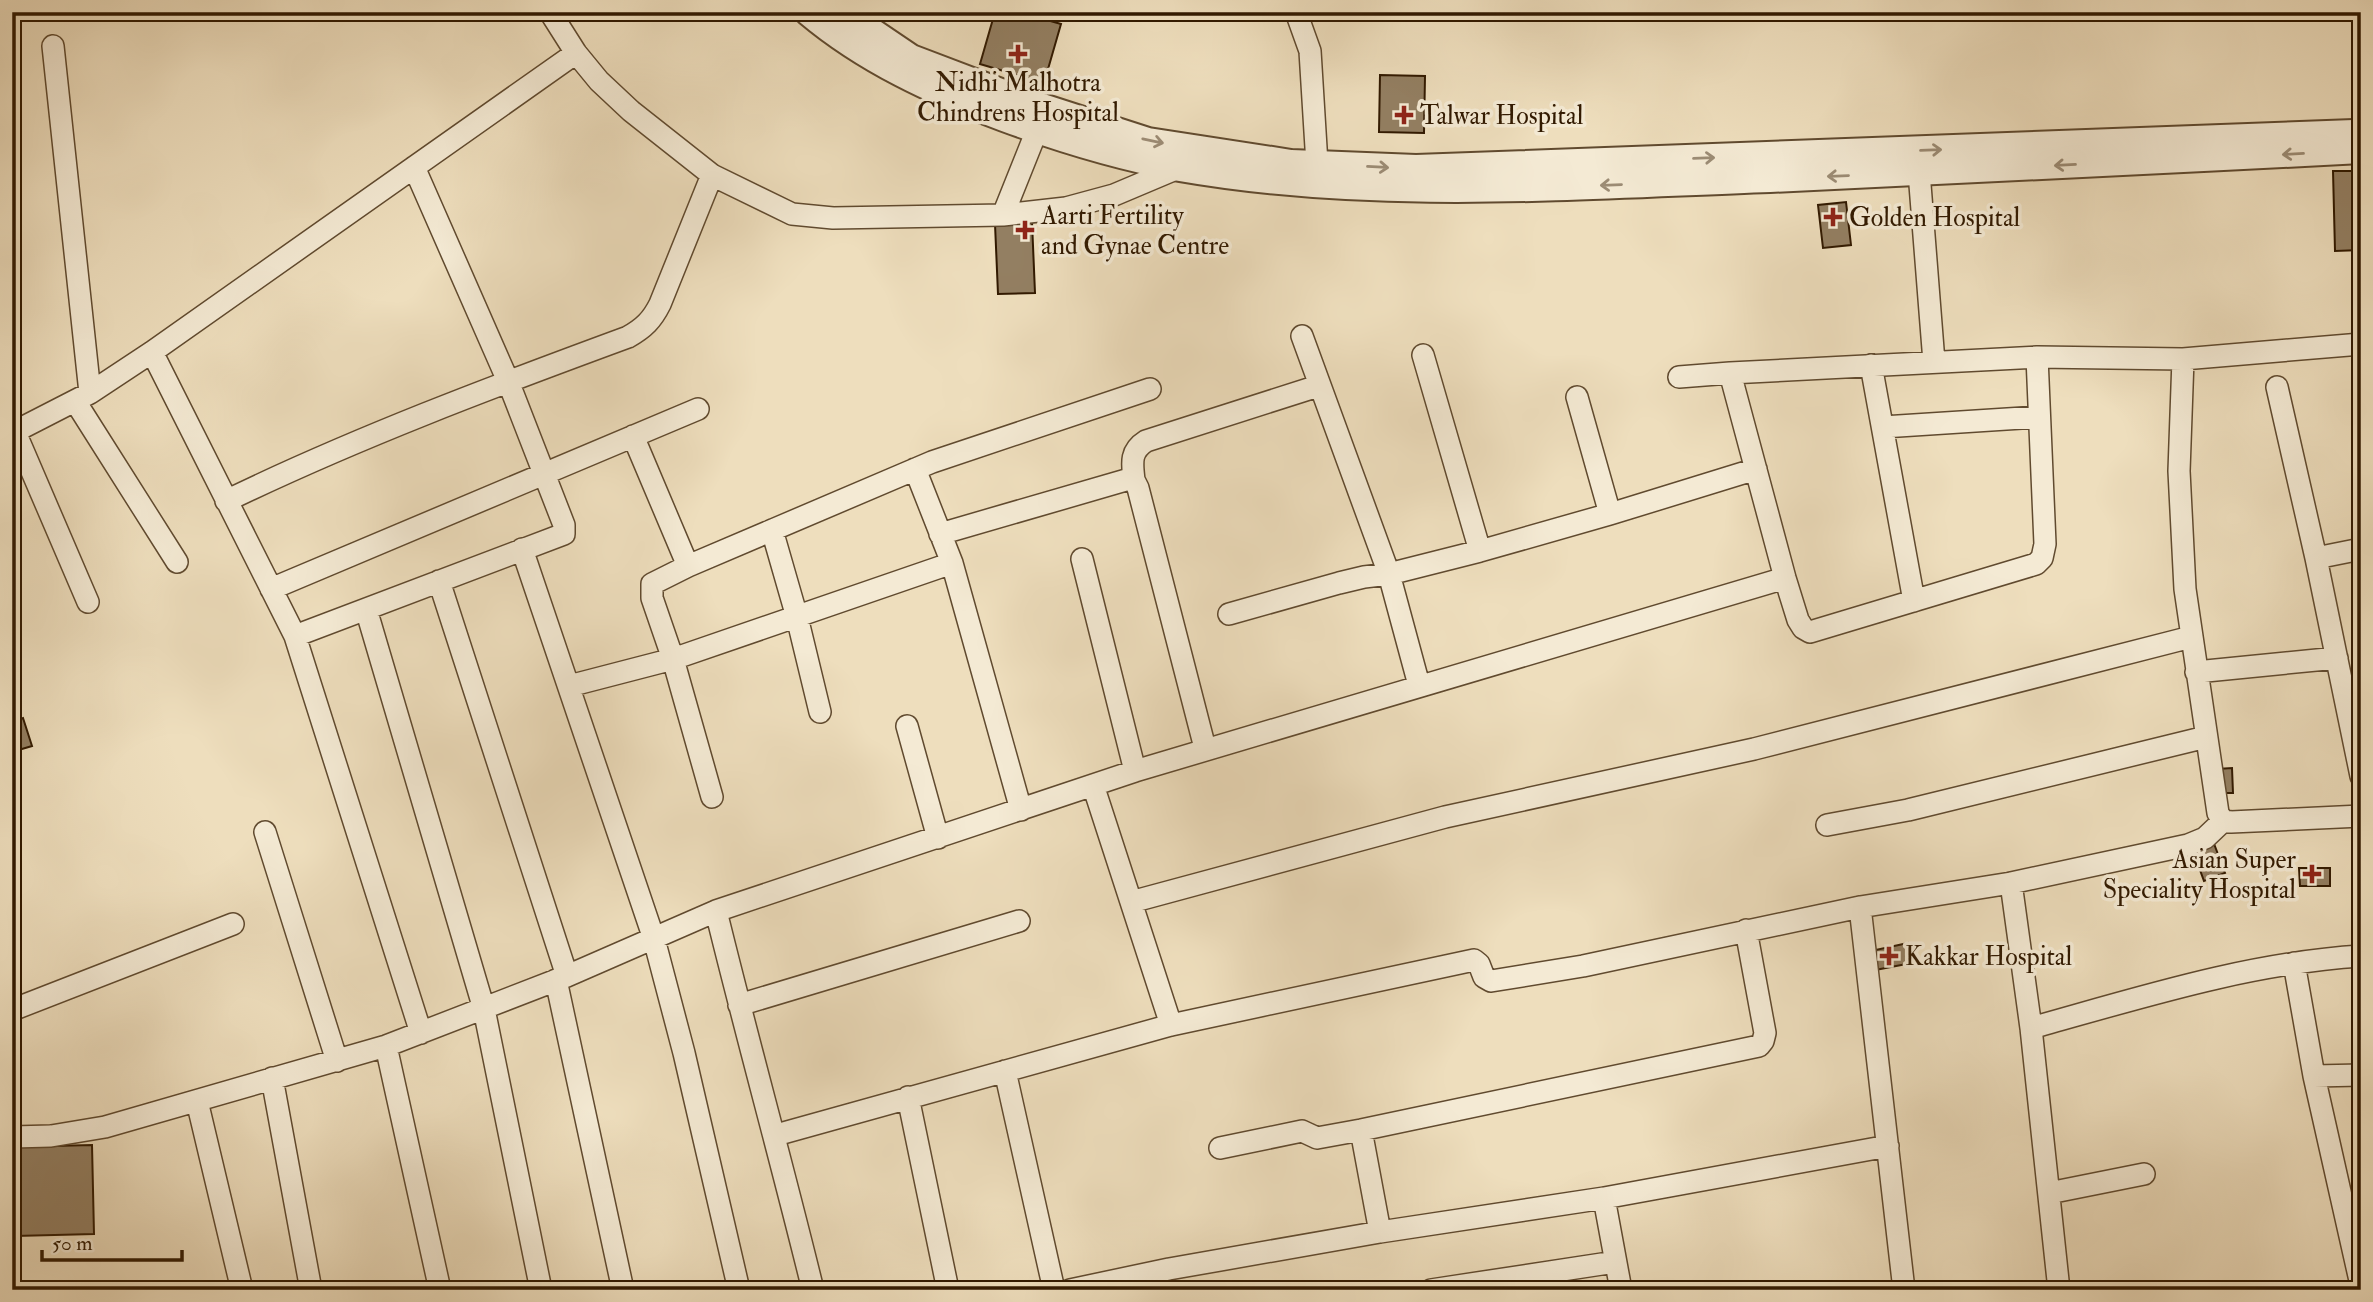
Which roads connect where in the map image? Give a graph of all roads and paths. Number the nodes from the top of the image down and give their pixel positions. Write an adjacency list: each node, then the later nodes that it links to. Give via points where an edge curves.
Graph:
1 (550, 12): 6 (street)
2 (808, 12): 7 (street, via 838,37 947,97)
3 (843, 12): 10 (street, one-way to 10, via 911,58 1124,134)
4 (1296, 12): 10 (street, via 1310,51)
5 (53, 46): 30 (street)
6 (576, 53): 11 (street); 14 (street, via 631,111)
7 (1037, 130): 12 (street); 15 (street)
8 (2361, 132): 10 (street, one-way to 8, via 1416,168)
9 (2361, 150): 13 (street, one-way to 13)
10 (1317, 164)
11 (414, 167): 18 (street); 26 (street)
12 (1178, 168): 13 (street, one-way to 12, via 1423,189 1276,181); 15 (street, via 1114,195 1066,208)
13 (1919, 172): 22 (street)
14 (712, 175): 15 (street, via 792,214 833,218); 26 (street, via 660,304 644,328)
15 (1003, 215)
16 (1302, 337): 27 (street)
17 (2361, 344): 21 (street)
18 (152, 352): 30 (street); 41 (street)
19 (1423, 355): 47 (street)
20 (2037, 357): 21 (street); 22 (street); 33 (street)
21 (2183, 359): 63 (street, via 2179,471)
22 (1934, 362): 23 (street)
23 (1871, 365): 24 (street); 34 (street)
24 (1730, 373): 25 (street); 37 (street)
25 (1679, 377)
26 (508, 381): 39 (street); 41 (street, via 303,464)
27 (1318, 386): 40 (street, via 1146,441 1133,454); 53 (street)
28 (2277, 387): 48 (street)
29 (1150, 389): 38 (street)
30 (83, 397): 35 (street); 50 (street)
31 (1577, 397): 42 (street)
32 (698, 409): 36 (street)
33 (2039, 417): 34 (street); 57 (street, via 2042,558 2036,564)
34 (1883, 427): 57 (street)
35 (13, 433): 58 (street)
36 (633, 436): 39 (street); 52 (street)
37 (1756, 469): 42 (street); 54 (street)
38 (915, 470): 43 (street); 44 (street)
39 (545, 475): 45 (street, via 564,534); 56 (street)
40 (1134, 480): 44 (street); 72 (street)
41 (226, 501): 56 (street)
42 (1609, 514): 47 (street)
43 (772, 530): 52 (street); 61 (street)
44 (940, 534): 51 (street)
45 (522, 549): 55 (street); 68 (street)
46 (2361, 549): 48 (street)
47 (1480, 551): 53 (street)
48 (2316, 558): 64 (street)
49 (1082, 559): 73 (street)
50 (177, 562)
51 (952, 563): 61 (street); 77 (street)
52 (688, 566): 65 (street, via 658,579 651,589)
53 (1389, 574): 60 (street, via 1364,576); 67 (street)
54 (1785, 578): 57 (street, via 1798,620 1810,632); 67 (street)
55 (439, 581): 59 (street); 93 (street)
56 (271, 589): 62 (street)
57 (1914, 601)
58 (88, 602)
59 (366, 609): 62 (street); 95 (street)
60 (1229, 614)
61 (797, 617): 65 (street); 69 (street)
62 (295, 636): 99 (street)
63 (2191, 637): 66 (street); 84 (street, via 1754,749 1445,817)
64 (2337, 657): 66 (street); 74 (street)
65 (673, 659): 68 (street); 76 (street)
66 (2196, 672): 71 (street)
67 (1419, 685): 72 (street)
68 (569, 686): 90 (street)
69 (820, 712)
70 (907, 726): 82 (street)
71 (2206, 737): 79 (street); 80 (street, via 1934,804)
72 (1205, 748): 73 (street)
73 (1135, 771): 75 (street)
74 (2361, 776)
75 (1093, 785): 77 (street); 84 (street)
76 (712, 797)
77 (1021, 810): 82 (street)
78 (2361, 816): 79 (street)
79 (2223, 821): 83 (street, via 2205,838 2188,845)
80 (1827, 825)
81 (265, 832): 101 (street)
82 (938, 838): 86 (street)
83 (2011, 883): 85 (street); 98 (street)
84 (1131, 902): 97 (street)
85 (1860, 907): 89 (street); 111 (street)
86 (716, 911): 90 (street); 94 (street)
87 (1019, 921): 94 (street)
88 (233, 924): 96 (street)
89 (1746, 930): 97 (street, via 1491,981 1474,960); 108 (street, via 1765,1033 1759,1046)
90 (654, 939): 93 (street); 124 (street)
91 (2361, 956): 92 (street)
92 (2294, 963): 98 (street, via 2198,982); 104 (street)
93 (562, 978): 95 (street); 123 (street)
94 (739, 1005): 109 (street)
95 (484, 1009): 99 (street); 122 (street)
96 (12, 1010)
97 (1171, 1025): 102 (street)
98 (2032, 1028): 114 (street)
99 (421, 1033): 100 (street)
100 (386, 1046): 101 (street); 121 (street)
101 (337, 1061): 105 (street)
102 (1005, 1071): 106 (street); 127 (street)
103 (2361, 1075): 104 (street)
104 (2314, 1076): 118 (street)
105 (272, 1078): 107 (street); 120 (street)
106 (908, 1097): 109 (street); 126 (street)
107 (197, 1101): 110 (street, via 105,1128); 119 (street)
108 (1361, 1130): 112 (street, via 1317,1138 1302,1131); 116 (street)
109 (776, 1135): 125 (street)
110 (12, 1137)
111 (1888, 1146): 115 (street); 131 (street)
112 (1220, 1148)
113 (2144, 1174): 114 (street)
114 (2049, 1193): 132 (street)
115 (1604, 1198): 116 (street); 117 (street)
116 (1380, 1231): 128 (street)
117 (1615, 1262): 129 (street); 130 (street)
118 (2361, 1285)
119 (242, 1290)
120 (311, 1290)
121 (440, 1290)
122 (541, 1290)
123 (624, 1290)
124 (739, 1290)
125 (813, 1290)
126 (948, 1290)
127 (1054, 1290)
128 (1070, 1290)
129 (1431, 1290)
130 (1621, 1290)
131 (1904, 1290)
132 (2059, 1290)

